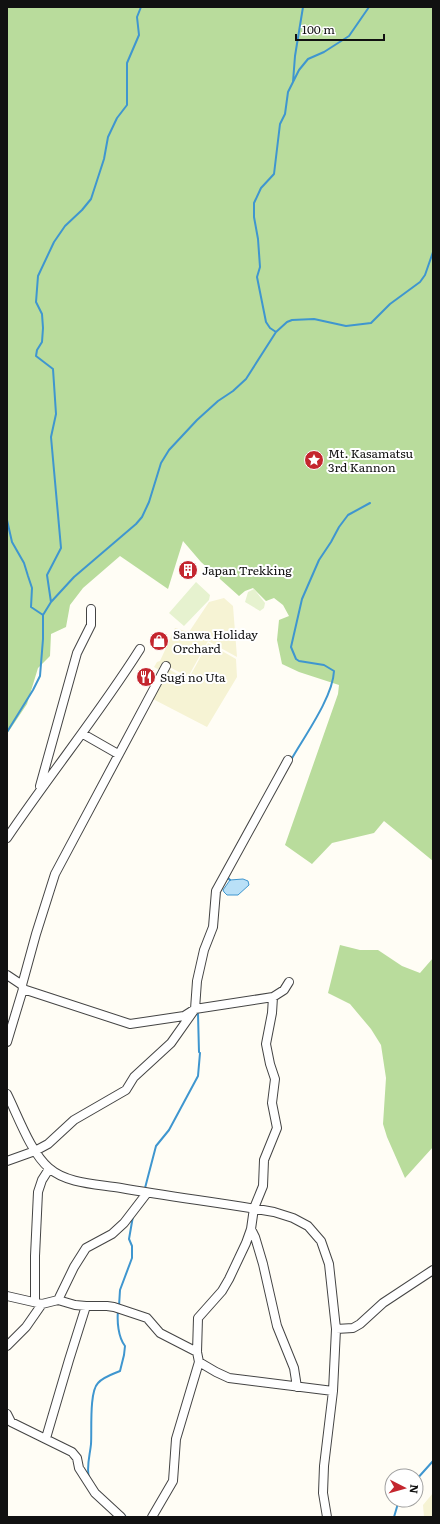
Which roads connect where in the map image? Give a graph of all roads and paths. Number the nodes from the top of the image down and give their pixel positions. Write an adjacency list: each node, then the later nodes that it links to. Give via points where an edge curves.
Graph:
1 (91, 610): 7 (street, via 91,625 77,653)
2 (140, 649): 4 (street)
3 (166, 666): 5 (street)
4 (83, 734): 5 (street); 7 (street)
5 (118, 754): 11 (street, via 55,874)
6 (288, 760): 13 (street, via 216,890 213,926 197,981)
7 (39, 791): 8 (street)
8 (7, 838)
9 (7, 975): 11 (street)
10 (289, 982): 12 (street, via 284,990)
11 (22, 987): 13 (street, via 130,1024 184,1016); 14 (street)
12 (273, 997): 13 (street); 20 (street, via 266,1044 275,1078 272,1102 276,1128 264,1160 263,1186)
13 (195, 1009): 16 (street, via 171,1043 134,1076 126,1090 74,1120 48,1144)
14 (7, 1042)
15 (7, 1094): 16 (street)
16 (35, 1151): 17 (street); 18 (street)
17 (7, 1161)
18 (49, 1169): 19 (street, via 80,1181); 25 (street, via 38,1192 35,1256)
19 (146, 1193): 20 (street); 24 (street, via 124,1223 112,1234 86,1248)
20 (254, 1208): 21 (street); 27 (street, via 294,1218 308,1226 321,1241 329,1264)
21 (251, 1229): 29 (street, via 222,1292 198,1318); 31 (street, via 264,1264 277,1326 294,1368)
22 (433, 1270): 27 (street, via 383,1302 360,1324 353,1328)
23 (7, 1296): 25 (street)
24 (58, 1300): 25 (street); 26 (street)
25 (39, 1302): 28 (street, via 26,1327)
26 (86, 1306): 29 (street, via 107,1306 147,1318 160,1333); 34 (street)
27 (336, 1329): 32 (street)
28 (7, 1346)
29 (197, 1352): 30 (street)
30 (199, 1362): 31 (street, via 229,1378); 36 (street, via 176,1438 173,1481)
31 (297, 1387): 32 (street)
32 (333, 1391): 37 (street, via 324,1466 323,1493)
33 (7, 1414): 34 (street, via 11,1422)
34 (46, 1438): 35 (street, via 72,1452 95,1493)
35 (121, 1517)
36 (152, 1517)
37 (327, 1517)

